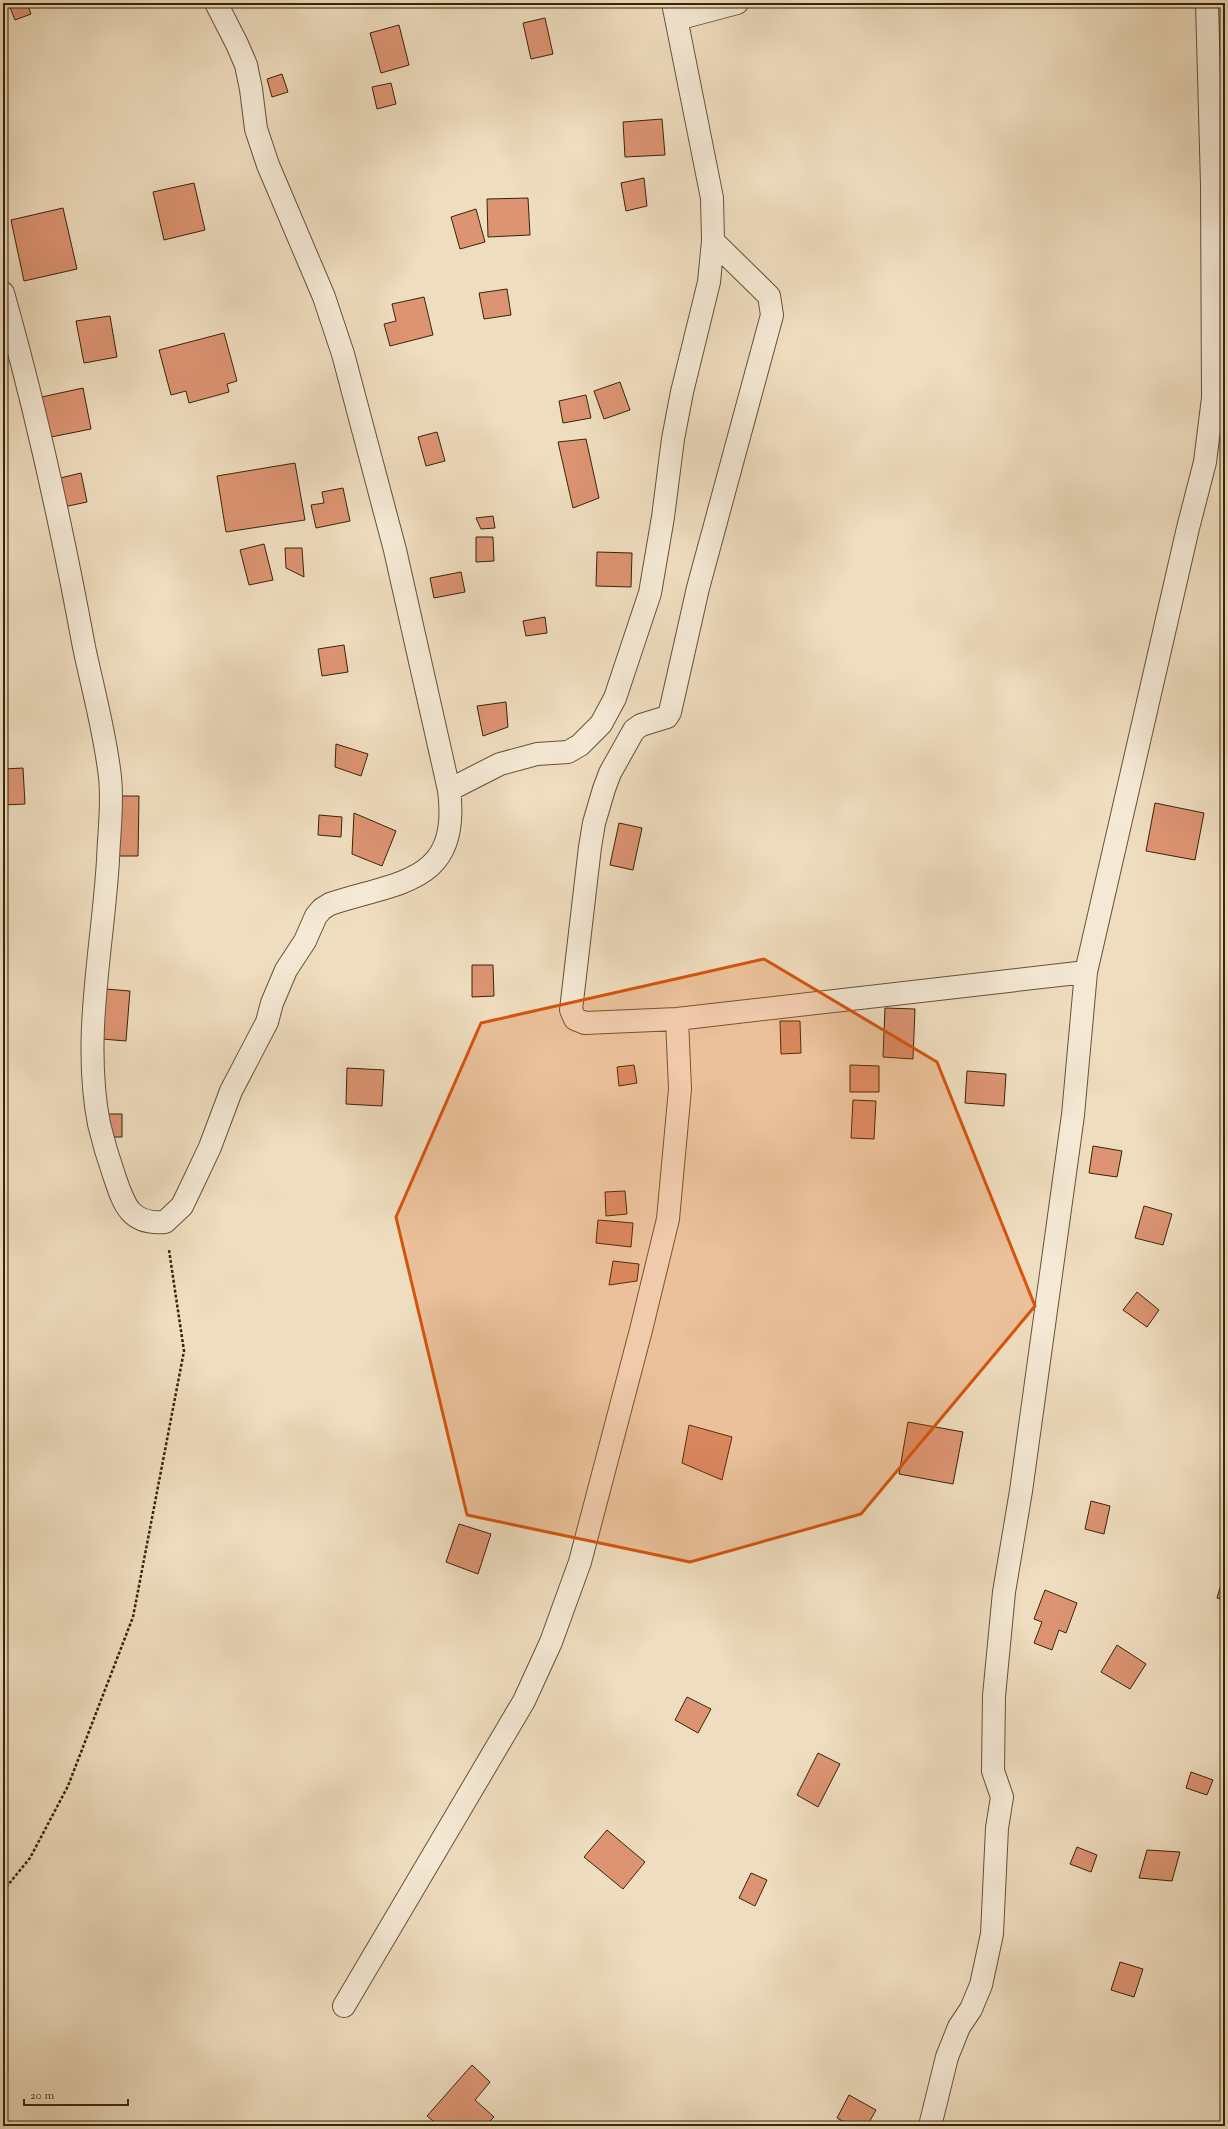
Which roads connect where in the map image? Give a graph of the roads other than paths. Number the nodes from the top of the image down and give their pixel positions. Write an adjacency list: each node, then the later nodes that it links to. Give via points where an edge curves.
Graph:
1 (216, 3): 7 (street, via 246,65 256,129 268,165 324,297 343,354 395,550)
2 (737, 3): 4 (street)
3 (1207, 3): 8 (street, via 1213,398 1207,447)
4 (675, 11): 5 (street, via 712,198)
5 (713, 241): 7 (street, via 709,282 674,432 650,593 615,698 601,724 580,745 568,752 537,754 500,764); 9 (street, via 766,291 772,315 698,588 670,712 667,717 641,725 634,730 610,773 594,823 571,1010 575,1019 585,1023)
6 (3, 293): 7 (street, via 28,382 61,526 88,668 99,707 109,772 111,805 105,903 95,994 94,1070 99,1123 105,1149 121,1195 134,1216 149,1223 165,1222 182,1206 210,1147 231,1091 267,1022 279,985 305,941 316,916 330,904 404,882 433,865 441,855 451,828)
7 (449, 790)
8 (1086, 972): 9 (street); 11 (street, via 1073,1115 1021,1491 1004,1592 994,1696 993,1771 1002,1797 997,1828 992,1934 981,1985 947,2057)
9 (677, 1019): 10 (street, via 680,1089 668,1219 580,1562 551,1642 524,1701)
10 (344, 2006)
11 (930, 2126)

